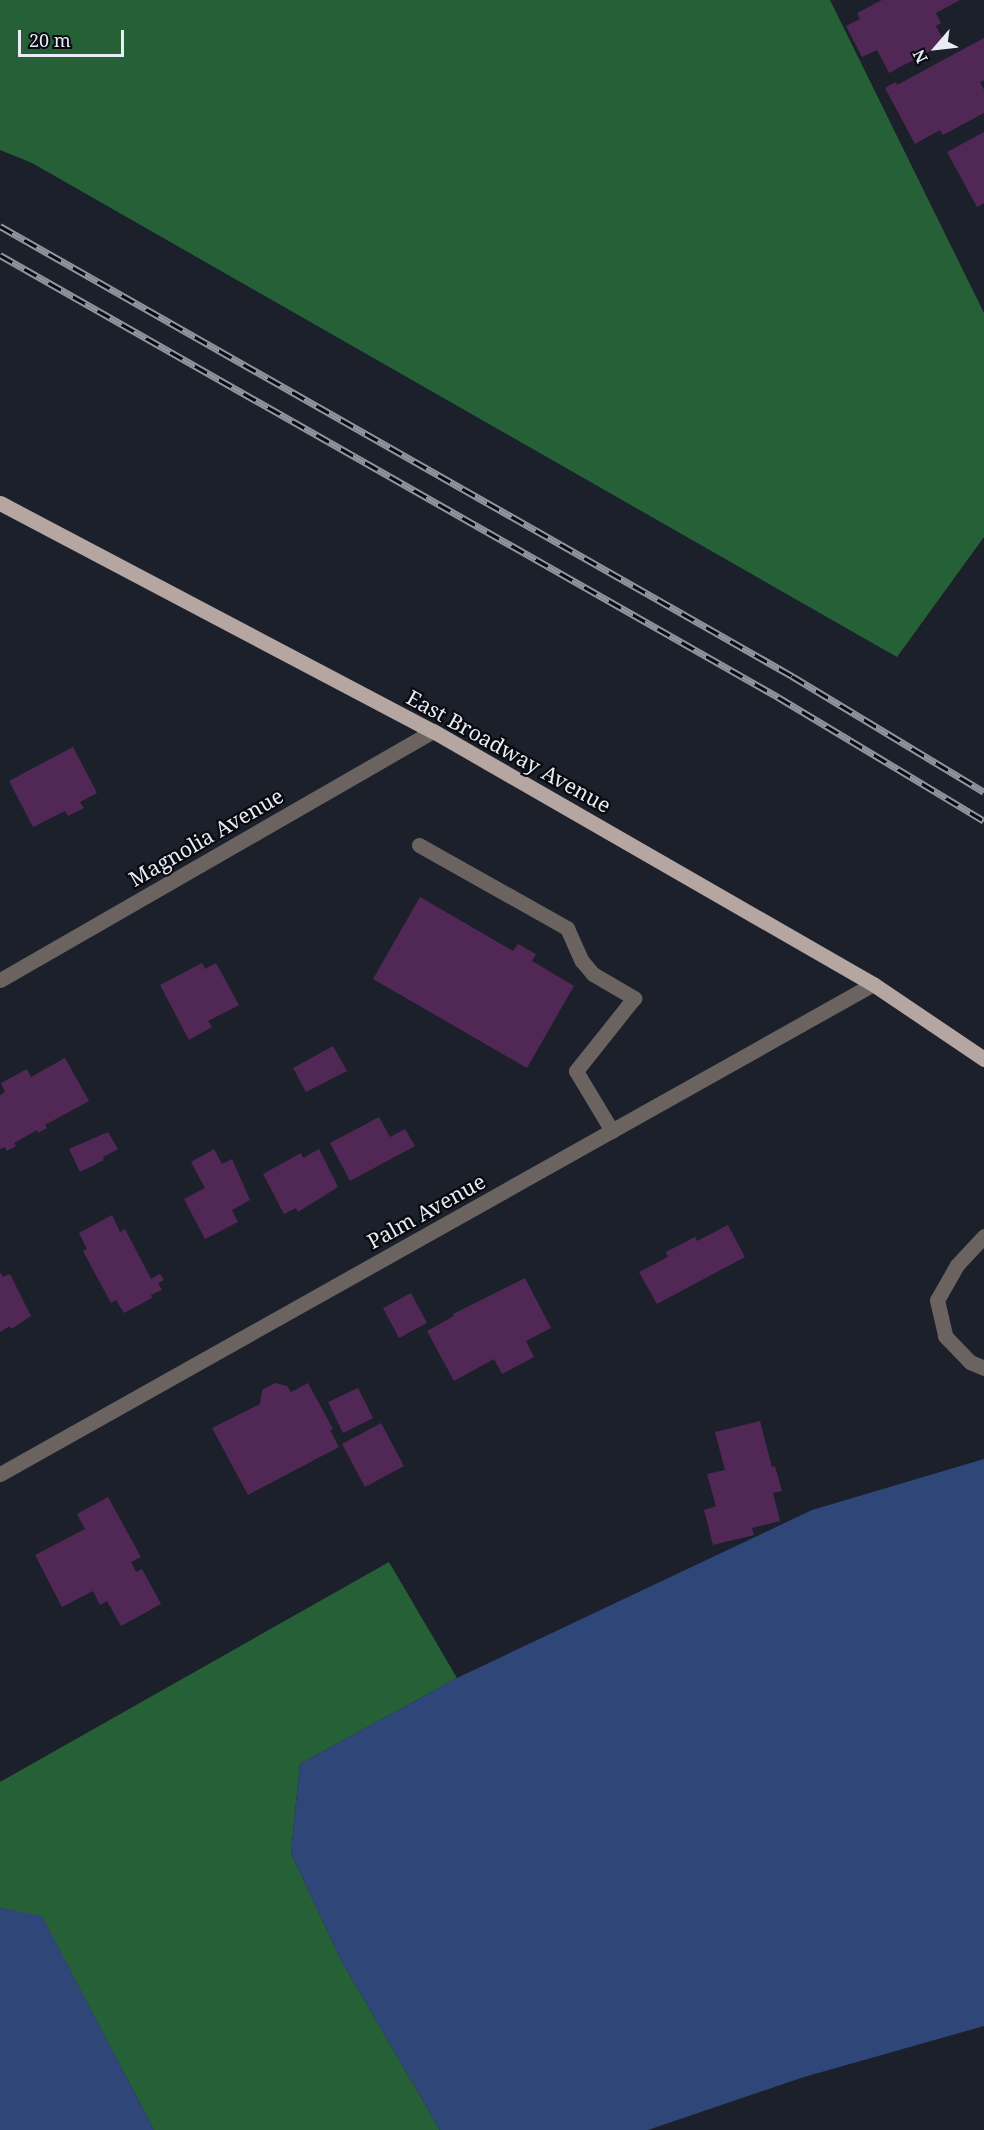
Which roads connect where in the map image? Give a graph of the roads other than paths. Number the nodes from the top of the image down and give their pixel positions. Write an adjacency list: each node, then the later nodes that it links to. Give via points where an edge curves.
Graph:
1 (0, 504): 2 (main road, East Broadway Avenue)
2 (433, 731): 4 (street, Magnolia Avenue); 5 (main road, East Broadway Avenue)
3 (419, 845): 7 (street, via 567,928 582,961 593,974 634,998 576,1071)
4 (0, 980)
5 (873, 984): 6 (main road, East Broadway Avenue); 7 (street, Palm Avenue)
6 (984, 1059)
7 (612, 1131): 10 (street, Palm Avenue)
8 (984, 1236): 9 (street, via 957,1265 937,1300 945,1336 970,1362)
9 (984, 1368)
10 (0, 1474)

